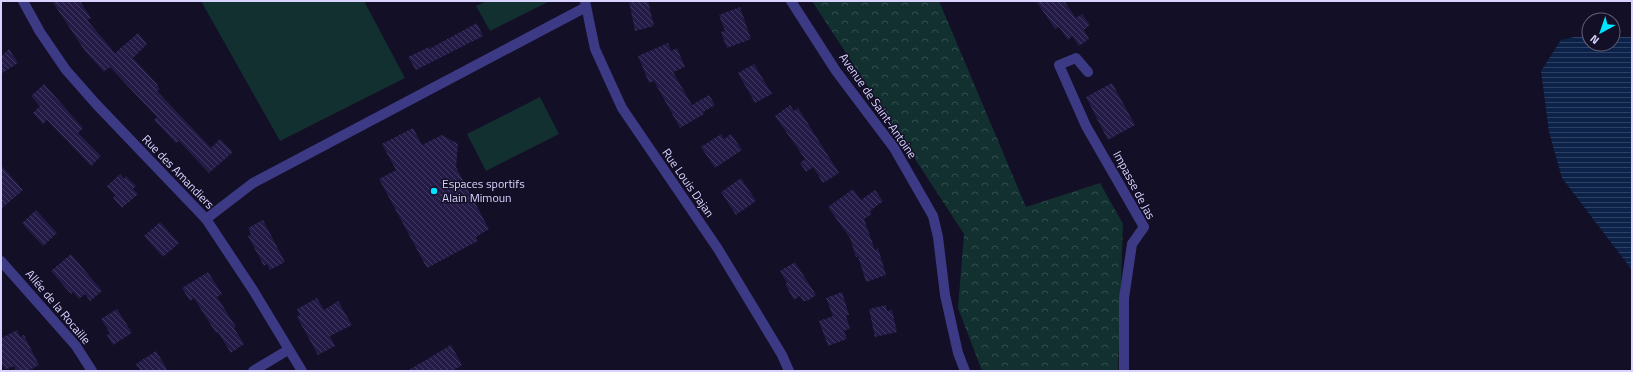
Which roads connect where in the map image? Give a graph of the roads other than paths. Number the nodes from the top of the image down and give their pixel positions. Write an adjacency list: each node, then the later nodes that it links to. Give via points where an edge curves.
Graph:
1 (22, 1): 5 (street, Rue des Amandiers, via 66,70)
2 (791, 1): 12 (street, Avenue de Saint-Antoine, via 836,71 894,148 933,216 945,295 958,353)
3 (586, 4): 5 (street, via 253,183); 11 (street, Rue Louis Dajan, via 595,49 622,108 718,249)
4 (1088, 72): 13 (street, Impasse de Jas, via 1076,58 1059,65 1086,126 1144,227 1132,244 1124,298)
5 (206, 219): 7 (street, Rue des Amandiers, via 253,290)
6 (1, 262): 8 (street, Allée de la Rocaille, via 76,346)
7 (288, 350): 9 (street); 10 (street, Rue des Amandiers)
8 (92, 371)
9 (253, 371)
10 (302, 371)
11 (789, 371)
12 (965, 371)
13 (1124, 371)

